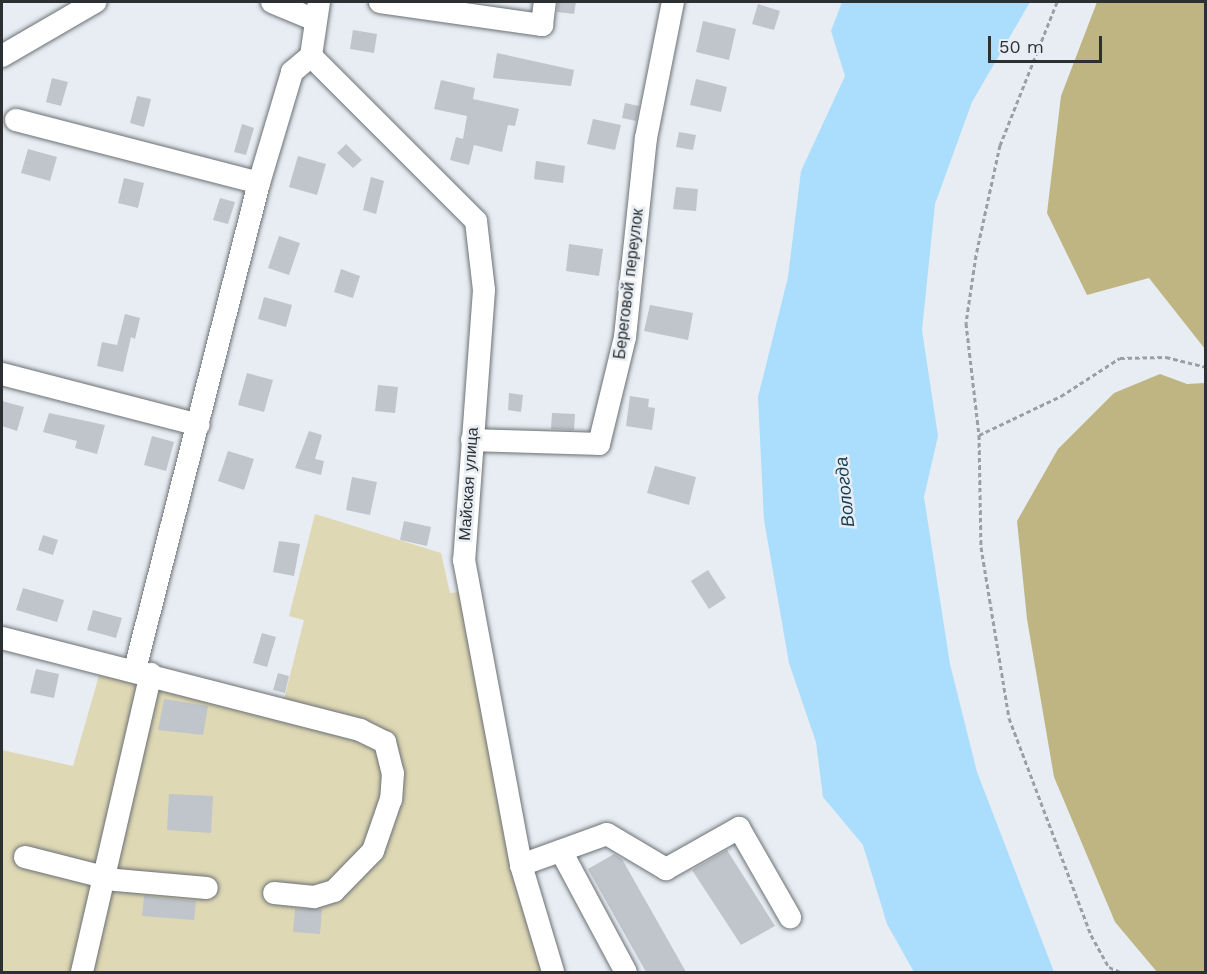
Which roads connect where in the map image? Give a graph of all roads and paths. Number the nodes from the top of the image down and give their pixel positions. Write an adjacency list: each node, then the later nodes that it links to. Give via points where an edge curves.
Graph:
1 (95, 2): 9 (street)
2 (272, 2): 8 (street)
3 (380, 2): 7 (street)
4 (545, 2): 7 (street, via 542,25)
5 (673, 2): 17 (street, Береговой переулок, via 646,138 625,337 599,444)
6 (1057, 2): 16 (path, via 1000,145 976,255 966,323)
7 (417, 4)
8 (317, 11): 10 (street)
9 (2, 56)
10 (311, 56): 12 (street, via 292,72); 17 (street, Майская улица, via 476,221 484,290)
11 (16, 120): 12 (street)
12 (259, 183): 15 (street)
13 (1206, 367): 16 (path, via 1166,357 1120,358 1061,396)
14 (2, 374): 15 (street)
15 (199, 424): 19 (street)
16 (978, 435): 30 (path, via 981,547 1009,718 1091,934 1109,967)
17 (471, 440): 22 (street, Майская улица, via 464,560)
18 (2, 638): 19 (street)
19 (143, 672): 23 (street); 25 (street, via 360,730 378,736 390,750 391,799 373,851 334,891 314,897)
20 (561, 851): 22 (street); 26 (street, via 607,834 666,869 739,828); 29 (street)
21 (25, 857): 23 (street)
22 (521, 865): 28 (street, Майская улица)
23 (103, 877): 24 (street); 27 (street)
24 (207, 888)
25 (274, 893)
26 (790, 917)
27 (82, 972)
28 (553, 972)
29 (626, 972)
30 (1120, 972)

